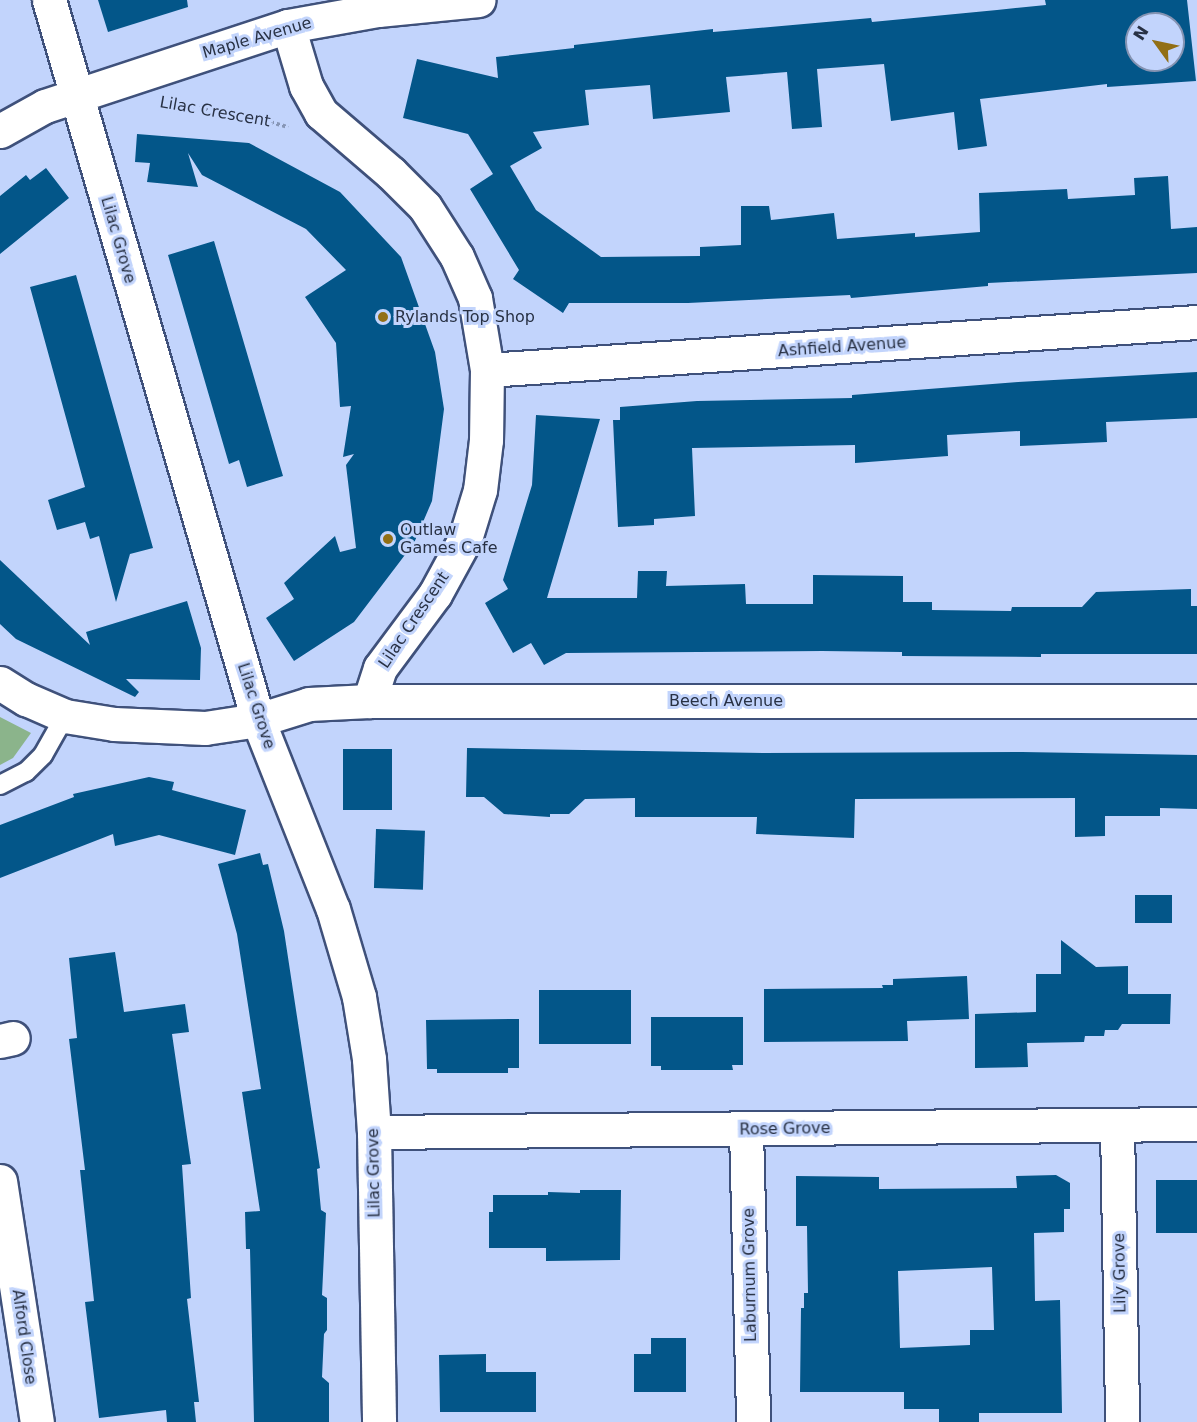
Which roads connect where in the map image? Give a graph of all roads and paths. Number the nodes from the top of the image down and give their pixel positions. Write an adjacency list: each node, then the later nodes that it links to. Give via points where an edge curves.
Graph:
1 (49, 0): 4 (street, Lilac Grove)
2 (479, 0): 3 (street, Maple Avenue, via 378,10)
3 (288, 26): 4 (street, Maple Avenue); 9 (street, Lilac Crescent, via 306,86 321,113 426,207 457,257 475,298)
4 (76, 96): 7 (street, via 45,106); 14 (street, Lilac Grove)
5 (166, 103): 6 (path, Lilac Crescent, via 242,114)
6 (296, 130)
7 (0, 131)
8 (1197, 322): 9 (street, Ashfield Avenue)
9 (487, 370): 11 (street, Lilac Crescent, via 486,440 480,490 465,539 435,594 380,668)
10 (0, 684): 13 (street)
11 (369, 700): 12 (street, Beech Avenue); 14 (street, Beech Avenue, via 309,704)
12 (1197, 701)
13 (65, 716): 14 (street, via 158,728 205,728); 15 (lane, via 43,755 26,772)
14 (258, 720): 19 (street, Lilac Grove, via 333,909 359,997 369,1059)
15 (0, 785)
16 (1197, 1124): 17 (street, Rose Grove)
17 (1117, 1125): 18 (street, Rose Grove); 24 (street, Lily Grove)
18 (746, 1129): 19 (street, Rose Grove); 23 (street, Laburnum Grove)
19 (374, 1132): 22 (street, Lilac Grove)
20 (0, 1181): 21 (street, Alford Close)
21 (37, 1422)
22 (379, 1422)
23 (753, 1422)
24 (1122, 1422)

